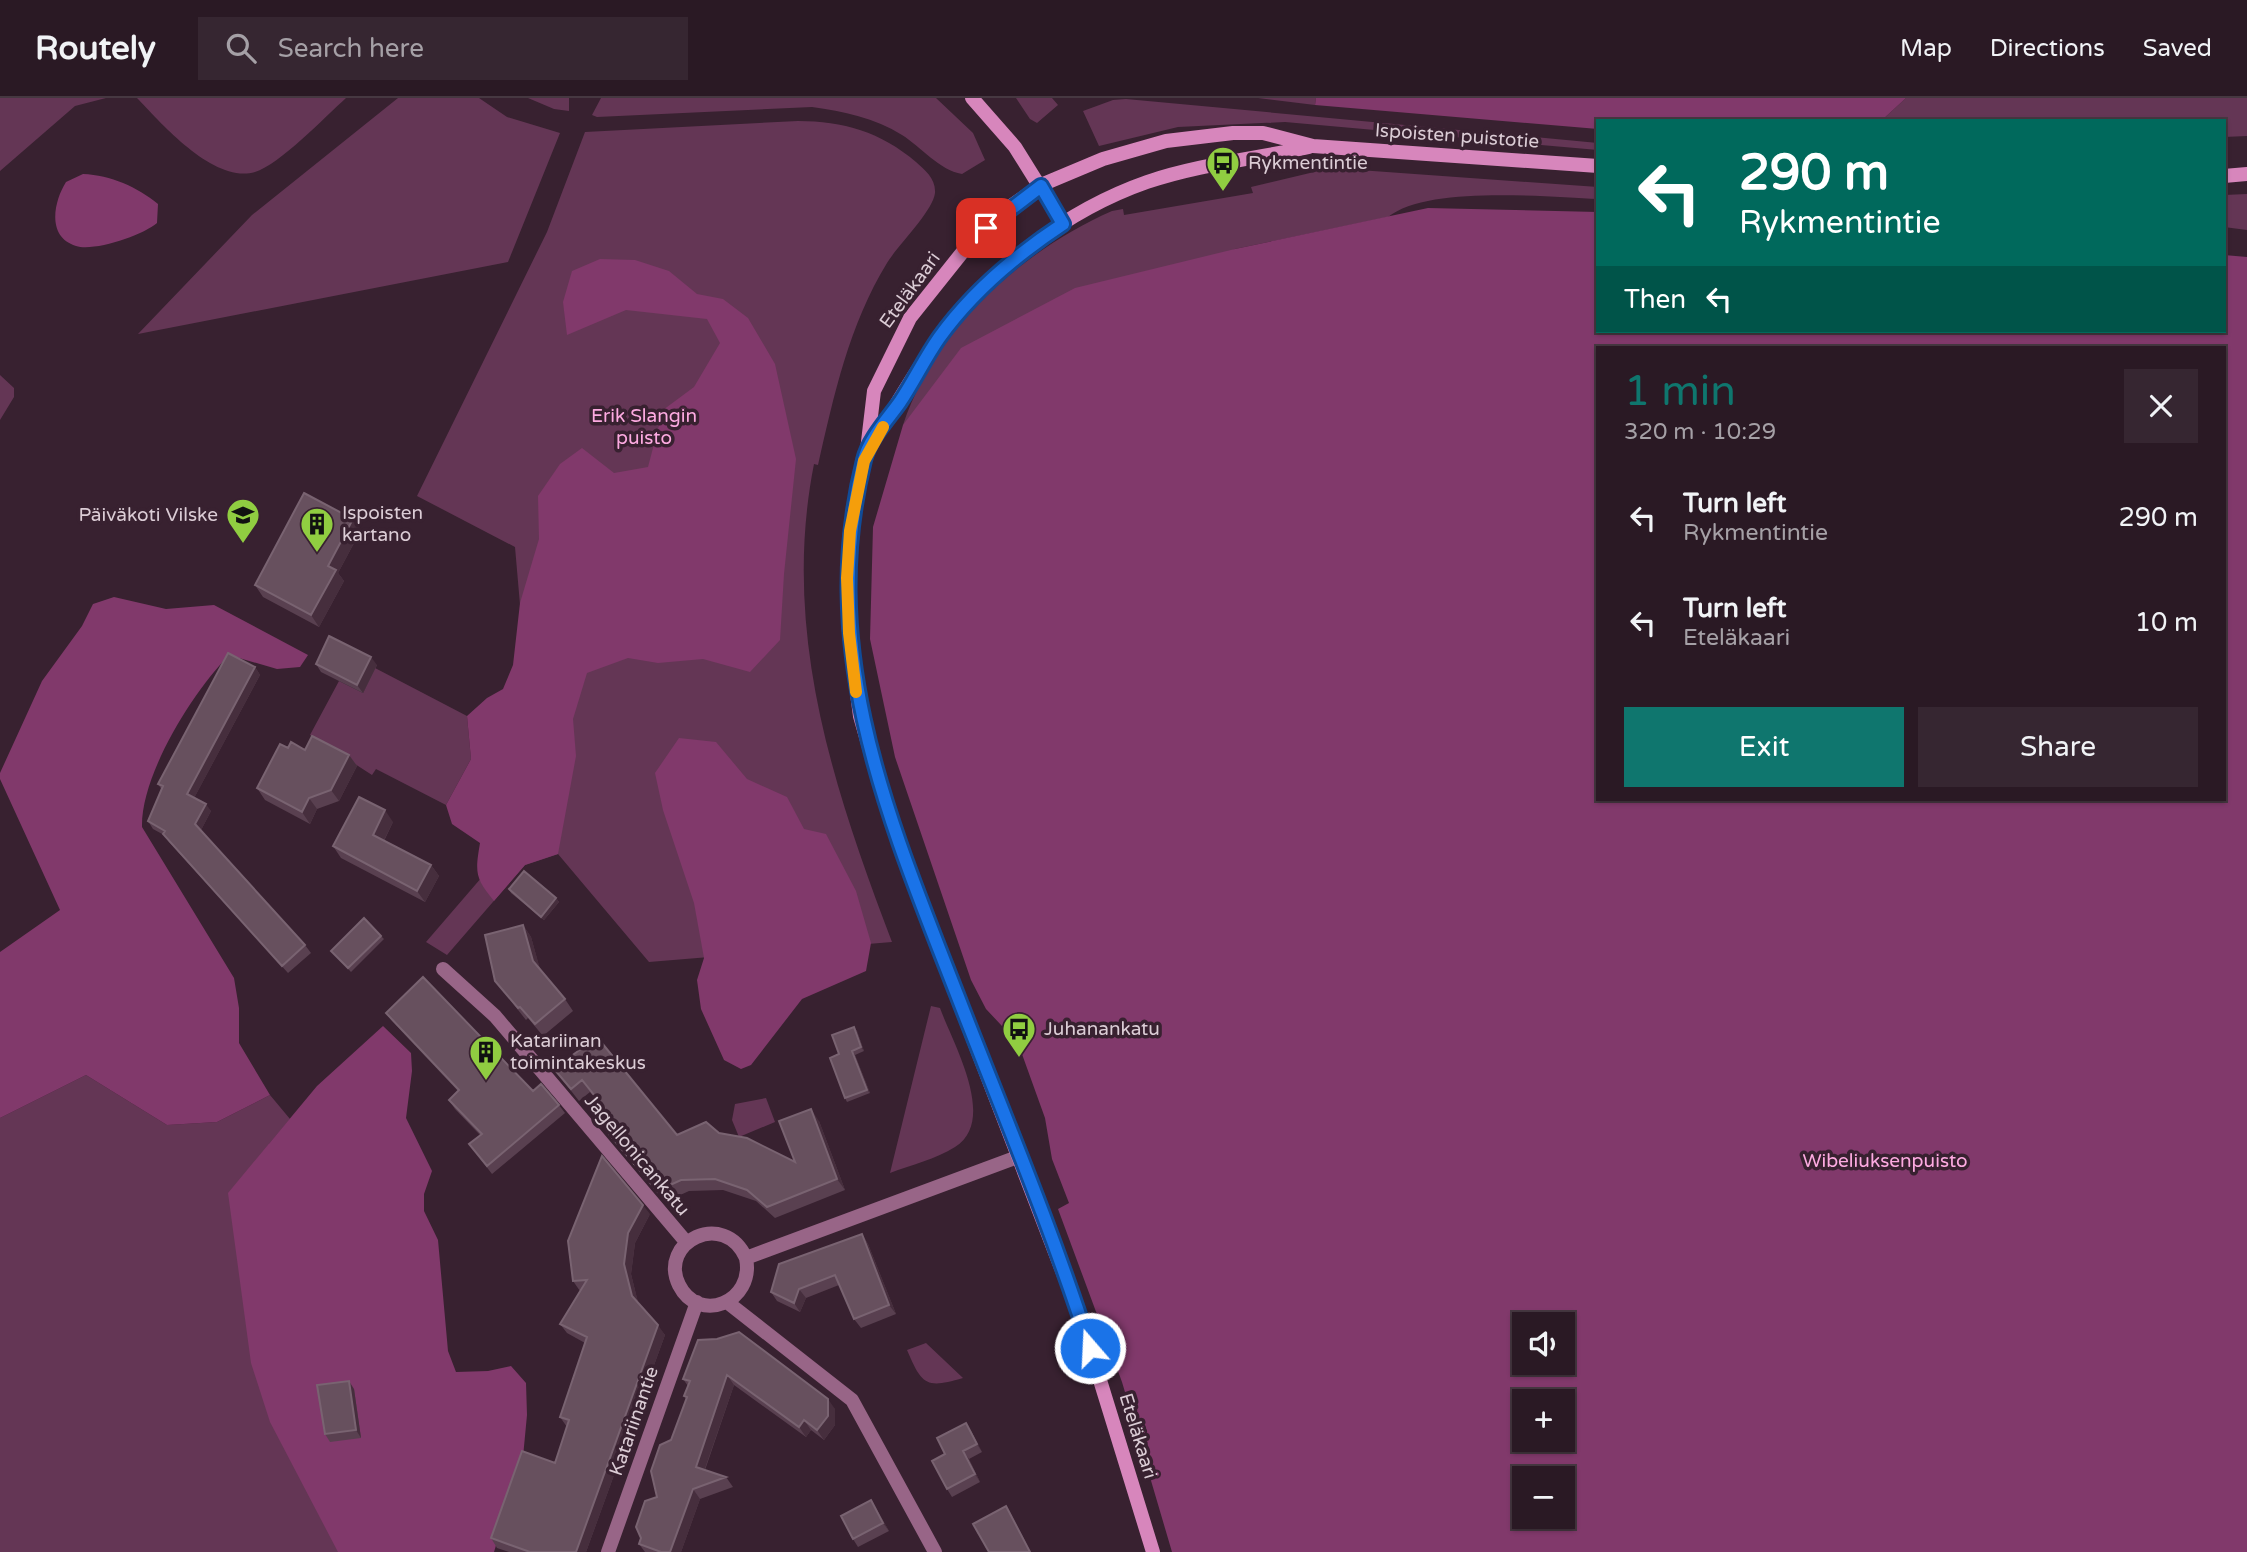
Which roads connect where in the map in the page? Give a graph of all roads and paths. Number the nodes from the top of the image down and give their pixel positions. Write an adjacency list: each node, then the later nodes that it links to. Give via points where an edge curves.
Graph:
1 (972, 98): 6 (main road, via 1015,147)
2 (1313, 146): 3 (main road, Ispoisten puistotie); 6 (main road, Ispoisten puistotie, via 1263,133 1201,135 1103,159); 7 (main road, Ispoisten puistotie, via 1204,166 1147,182)
3 (1596, 166)
4 (2247, 174): 5 (main road)
5 (2226, 176)
6 (1041, 186): 7 (main road); 8 (main road, Eteläkaari, via 1011,206 965,249 910,318 873,391)
7 (1063, 224): 8 (main road, Eteläkaari, via 1014,258 959,313)
8 (867, 450): 10 (main road, Eteläkaari, via 850,531 847,578 860,716 926,917)
9 (443, 969): 11 (street, Jagellonicankatu, via 495,1016)
10 (1020, 1156): 12 (street); 17 (main road, Eteläkaari, via 1083,1325)
11 (687, 1243): 12 (street, via 705,1233 726,1236); 13 (street, via 679,1253 676,1275)
12 (746, 1258): 14 (street, via 747,1279 736,1297)
13 (696, 1302): 14 (street); 15 (street, Katariinantie)
14 (727, 1302): 16 (street, via 852,1400)
15 (608, 1552)
16 (935, 1552)
17 (1153, 1552)

